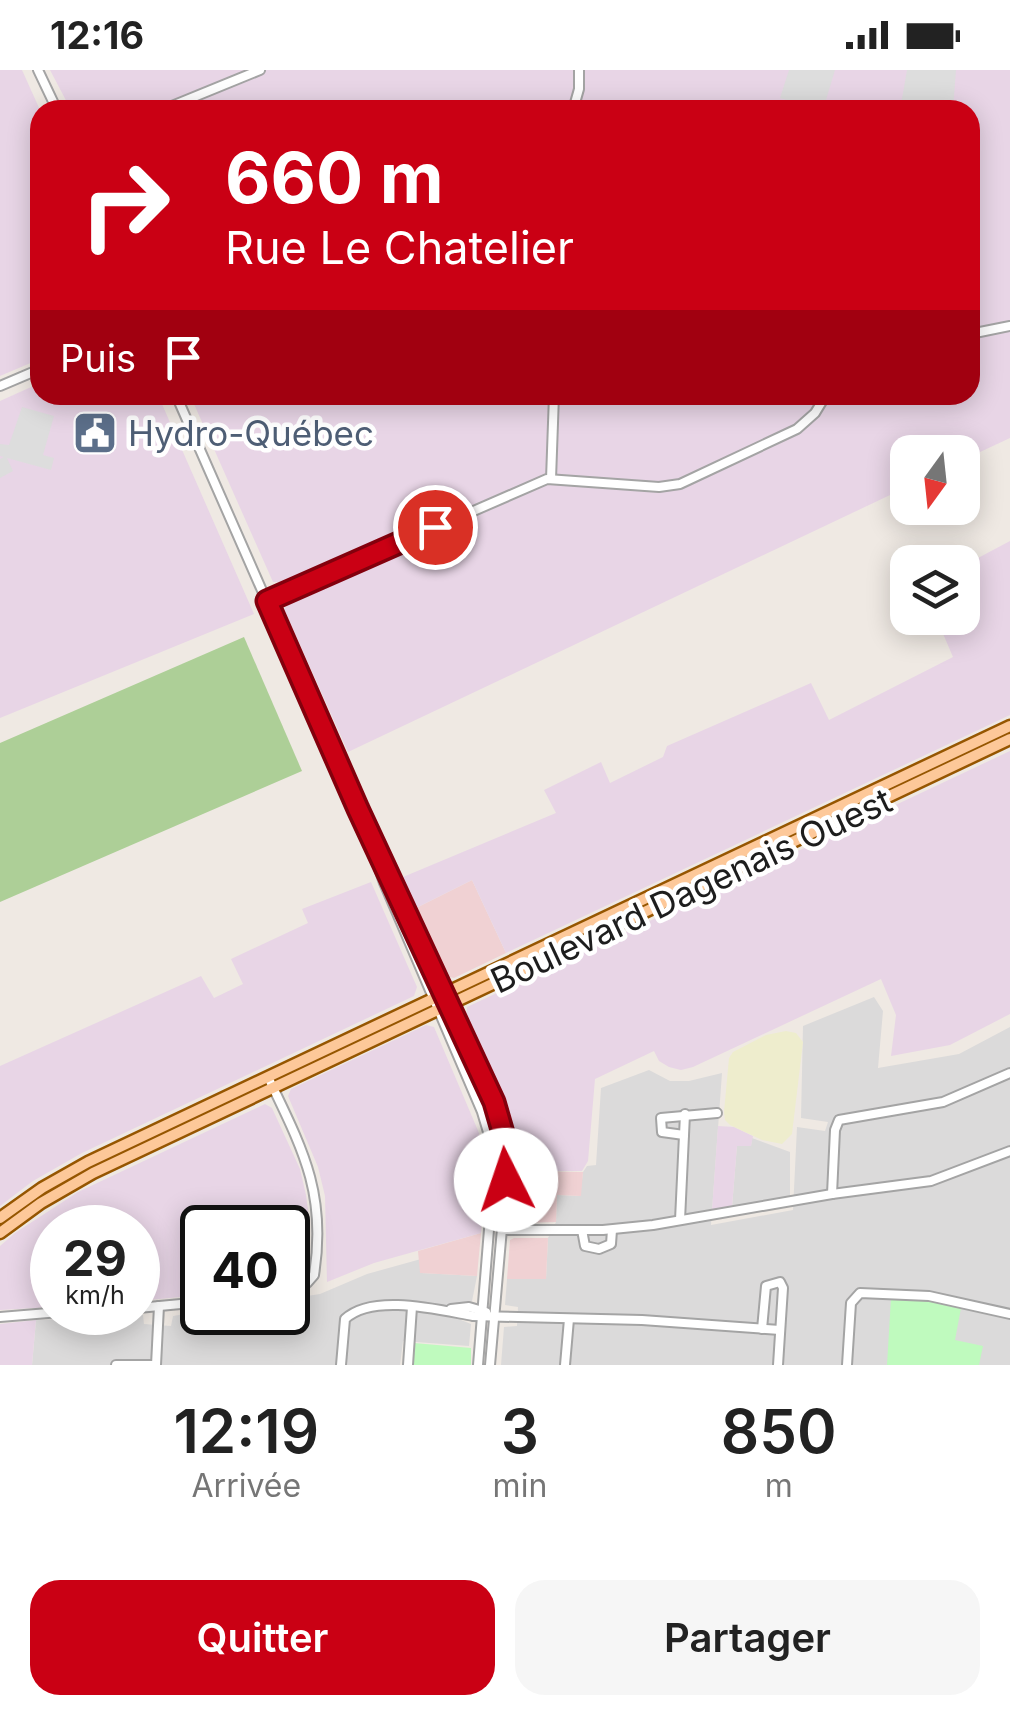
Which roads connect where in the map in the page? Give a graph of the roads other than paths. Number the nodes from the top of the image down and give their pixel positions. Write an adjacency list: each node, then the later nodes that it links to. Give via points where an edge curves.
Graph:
1 (38, 70): 4 (street)
2 (260, 70): 5 (street)
3 (578, 70): 6 (street)
4 (52, 100)
5 (186, 100)
6 (576, 100)
7 (1010, 326): 8 (street)
8 (980, 332)
9 (30, 372): 10 (street)
10 (0, 386)
11 (180, 405): 15 (street)
12 (554, 405): 14 (street)
13 (821, 405): 14 (street, via 801,426 676,485)
14 (551, 479): 15 (street)
15 (267, 601): 18 (street, via 384,884)
16 (1010, 726): 18 (main road, Boulevard Dagenais Ouest)
17 (1010, 739): 18 (main road, Boulevard Dagenais Ouest)
18 (441, 1002): 20 (main road, Boulevard Dagenais Ouest); 28 (street, via 503,1130); 35 (street, via 493,1151)
19 (1009, 1076): 25 (street, via 944,1102 839,1120)
20 (270, 1082): 26 (main road, Boulevard Dagenais Ouest, via 88,1162); 31 (main road, Boulevard Dagenais Ouest, via 80,1180); 32 (street, via 308,1163 317,1207)
21 (717, 1113): 22 (street)
22 (685, 1114): 23 (street); 23 (street, via 660,1122 662,1132)
23 (684, 1135): 27 (street)
24 (1010, 1151): 25 (street, via 934,1181)
25 (832, 1194): 27 (street)
26 (0, 1218)
27 (680, 1220): 30 (street)
28 (502, 1230): 29 (street); 37 (street)
29 (582, 1230): 30 (street); 30 (street, via 586,1246 599,1249 611,1244)
30 (612, 1230)
31 (0, 1233)
32 (310, 1279)
33 (412, 1307): 35 (street, via 469,1306); 45 (street, via 381,1305 348,1315); 46 (street)
34 (30, 1314): 38 (street)
35 (482, 1314): 37 (street); 47 (street)
36 (1010, 1314): 51 (street, via 929,1296 860,1293 851,1302)
37 (494, 1316): 39 (street); 48 (street)
38 (0, 1317)
39 (569, 1319): 40 (street); 49 (street)
40 (762, 1329): 41 (street); 41 (street, via 766,1286 778,1282)
41 (780, 1330): 50 (street)
42 (157, 1335): 44 (street)
43 (116, 1365): 44 (street)
44 (155, 1365)
45 (341, 1365)
46 (408, 1365)
47 (478, 1365)
48 (490, 1365)
49 (566, 1365)
50 (778, 1365)
51 (847, 1365)

